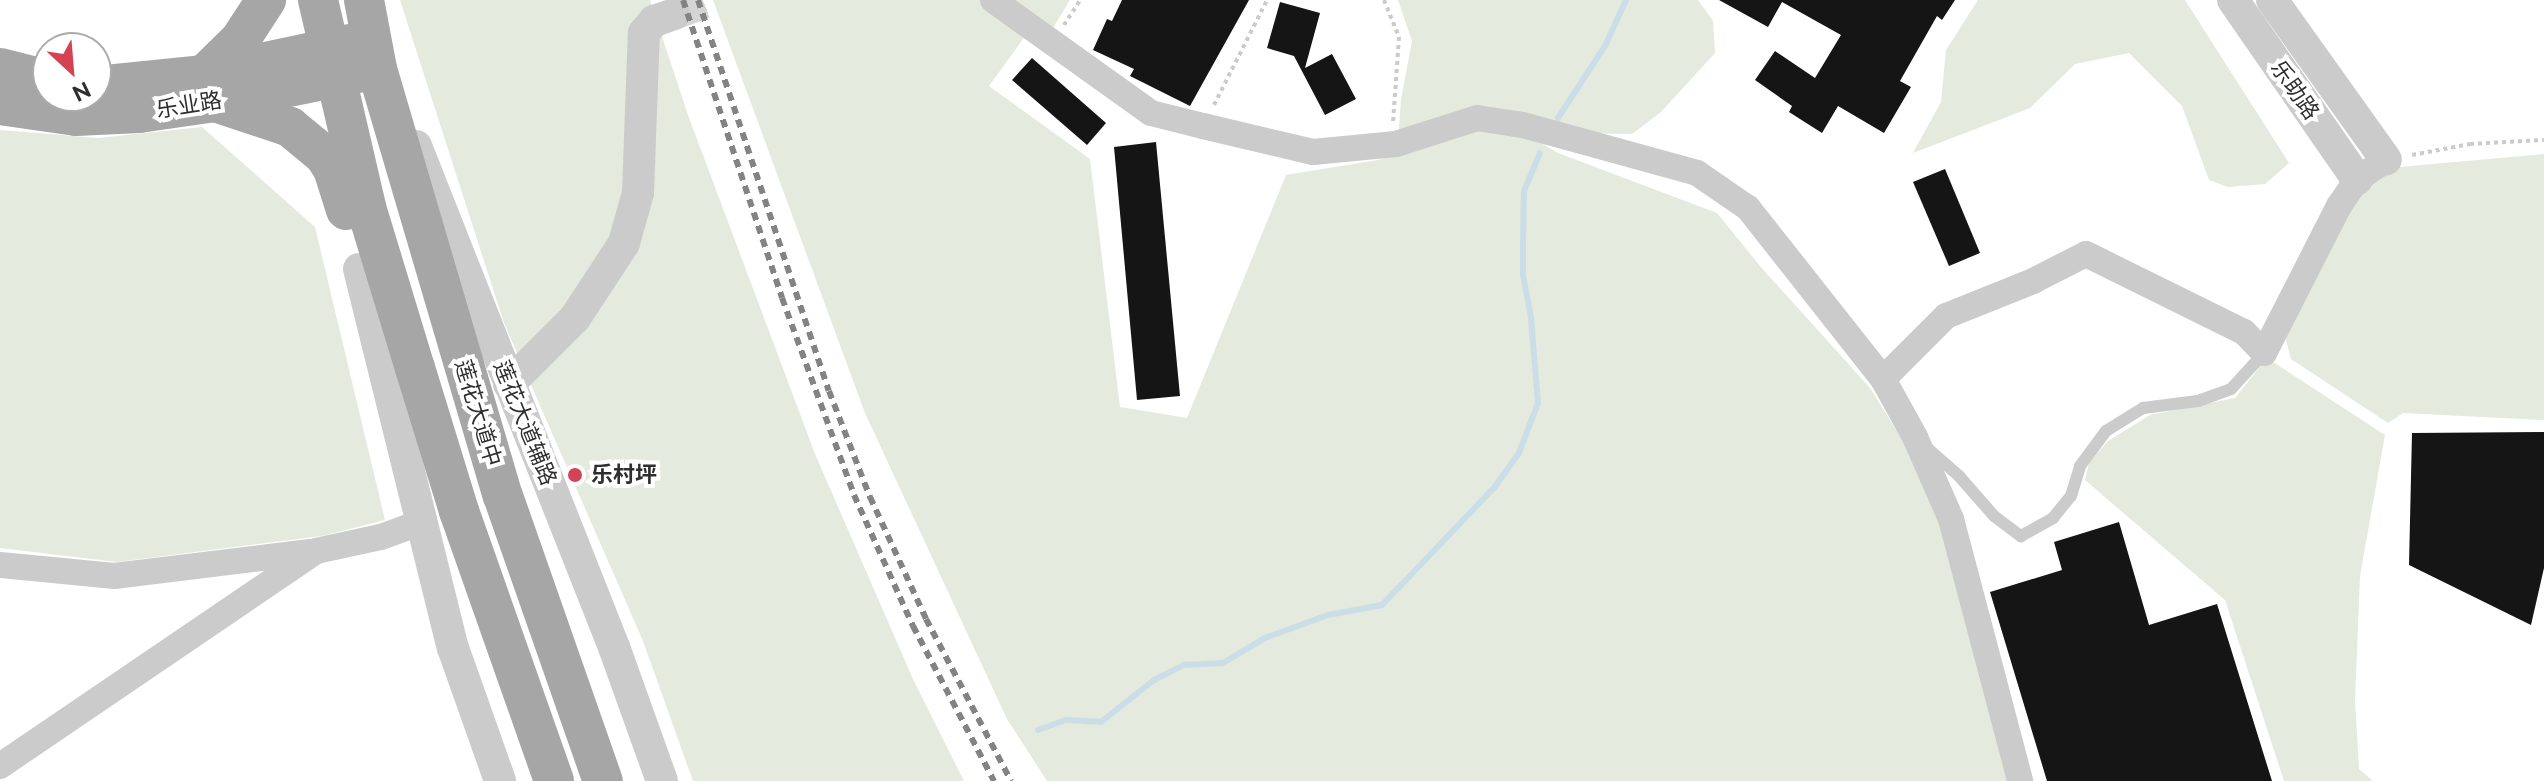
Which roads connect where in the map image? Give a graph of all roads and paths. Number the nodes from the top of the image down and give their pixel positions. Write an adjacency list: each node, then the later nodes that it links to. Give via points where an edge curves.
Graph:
1 (266, 0): 15 (main road)
2 (318, 0): 11 (main road)
3 (364, 0): 10 (main road, 莲花大道中)
4 (993, 0): 17 (street, via 1151,113)
5 (1267, 0): 17 (path)
6 (1384, 0): 19 (path, via 1399,37 1391,112)
7 (2233, 0): 21 (street, 乐助路)
8 (2272, 0): 20 (street, 乐助路)
9 (674, 14): 26 (street, via 654,21 644,33 638,193 624,243 575,318)
10 (374, 54): 11 (main road, 乐业路); 26 (street, 莲花大道辅路, via 409,127); 34 (main road, 莲花大道中, via 512,523)
11 (334, 64): 15 (main road, 乐业路); 22 (main road)
12 (0, 68): 13 (main road)
13 (32, 76)
14 (112, 86): 15 (main road, 乐业路)
15 (210, 88): 16 (main road, 乐业路, via 139,113 76,116); 23 (main road, via 290,127 324,155 344,202)
16 (0, 105)
17 (1203, 126): 19 (street, via 1313,152)
18 (2544, 140): 20 (path, via 2470,144)
19 (1396, 144): 25 (street, via 1477,118 1523,125 1697,173 1748,208)
20 (2386, 160): 21 (street)
21 (2357, 179): 24 (street)
22 (366, 207): 23 (main road); 33 (main road, via 459,511)
23 (359, 269): 28 (street)
24 (2264, 353): 25 (street, via 2244,332 2086,254 1946,316); 27 (lane, via 2231,389 2198,401 2143,408 2106,431 2080,466 2071,496 2053,518 2021,536)
25 (1883, 379): 27 (street)
26 (509, 384): 35 (street, 莲花大道辅路)
27 (1915, 437): 36 (street, via 1951,519)
28 (419, 523): 29 (street); 32 (street, via 453,648)
29 (316, 551): 30 (street, via 114,576); 31 (street)
30 (0, 565)
31 (0, 766)
32 (500, 781)
33 (554, 781)
34 (603, 781)
35 (662, 781)
36 (2020, 781)

